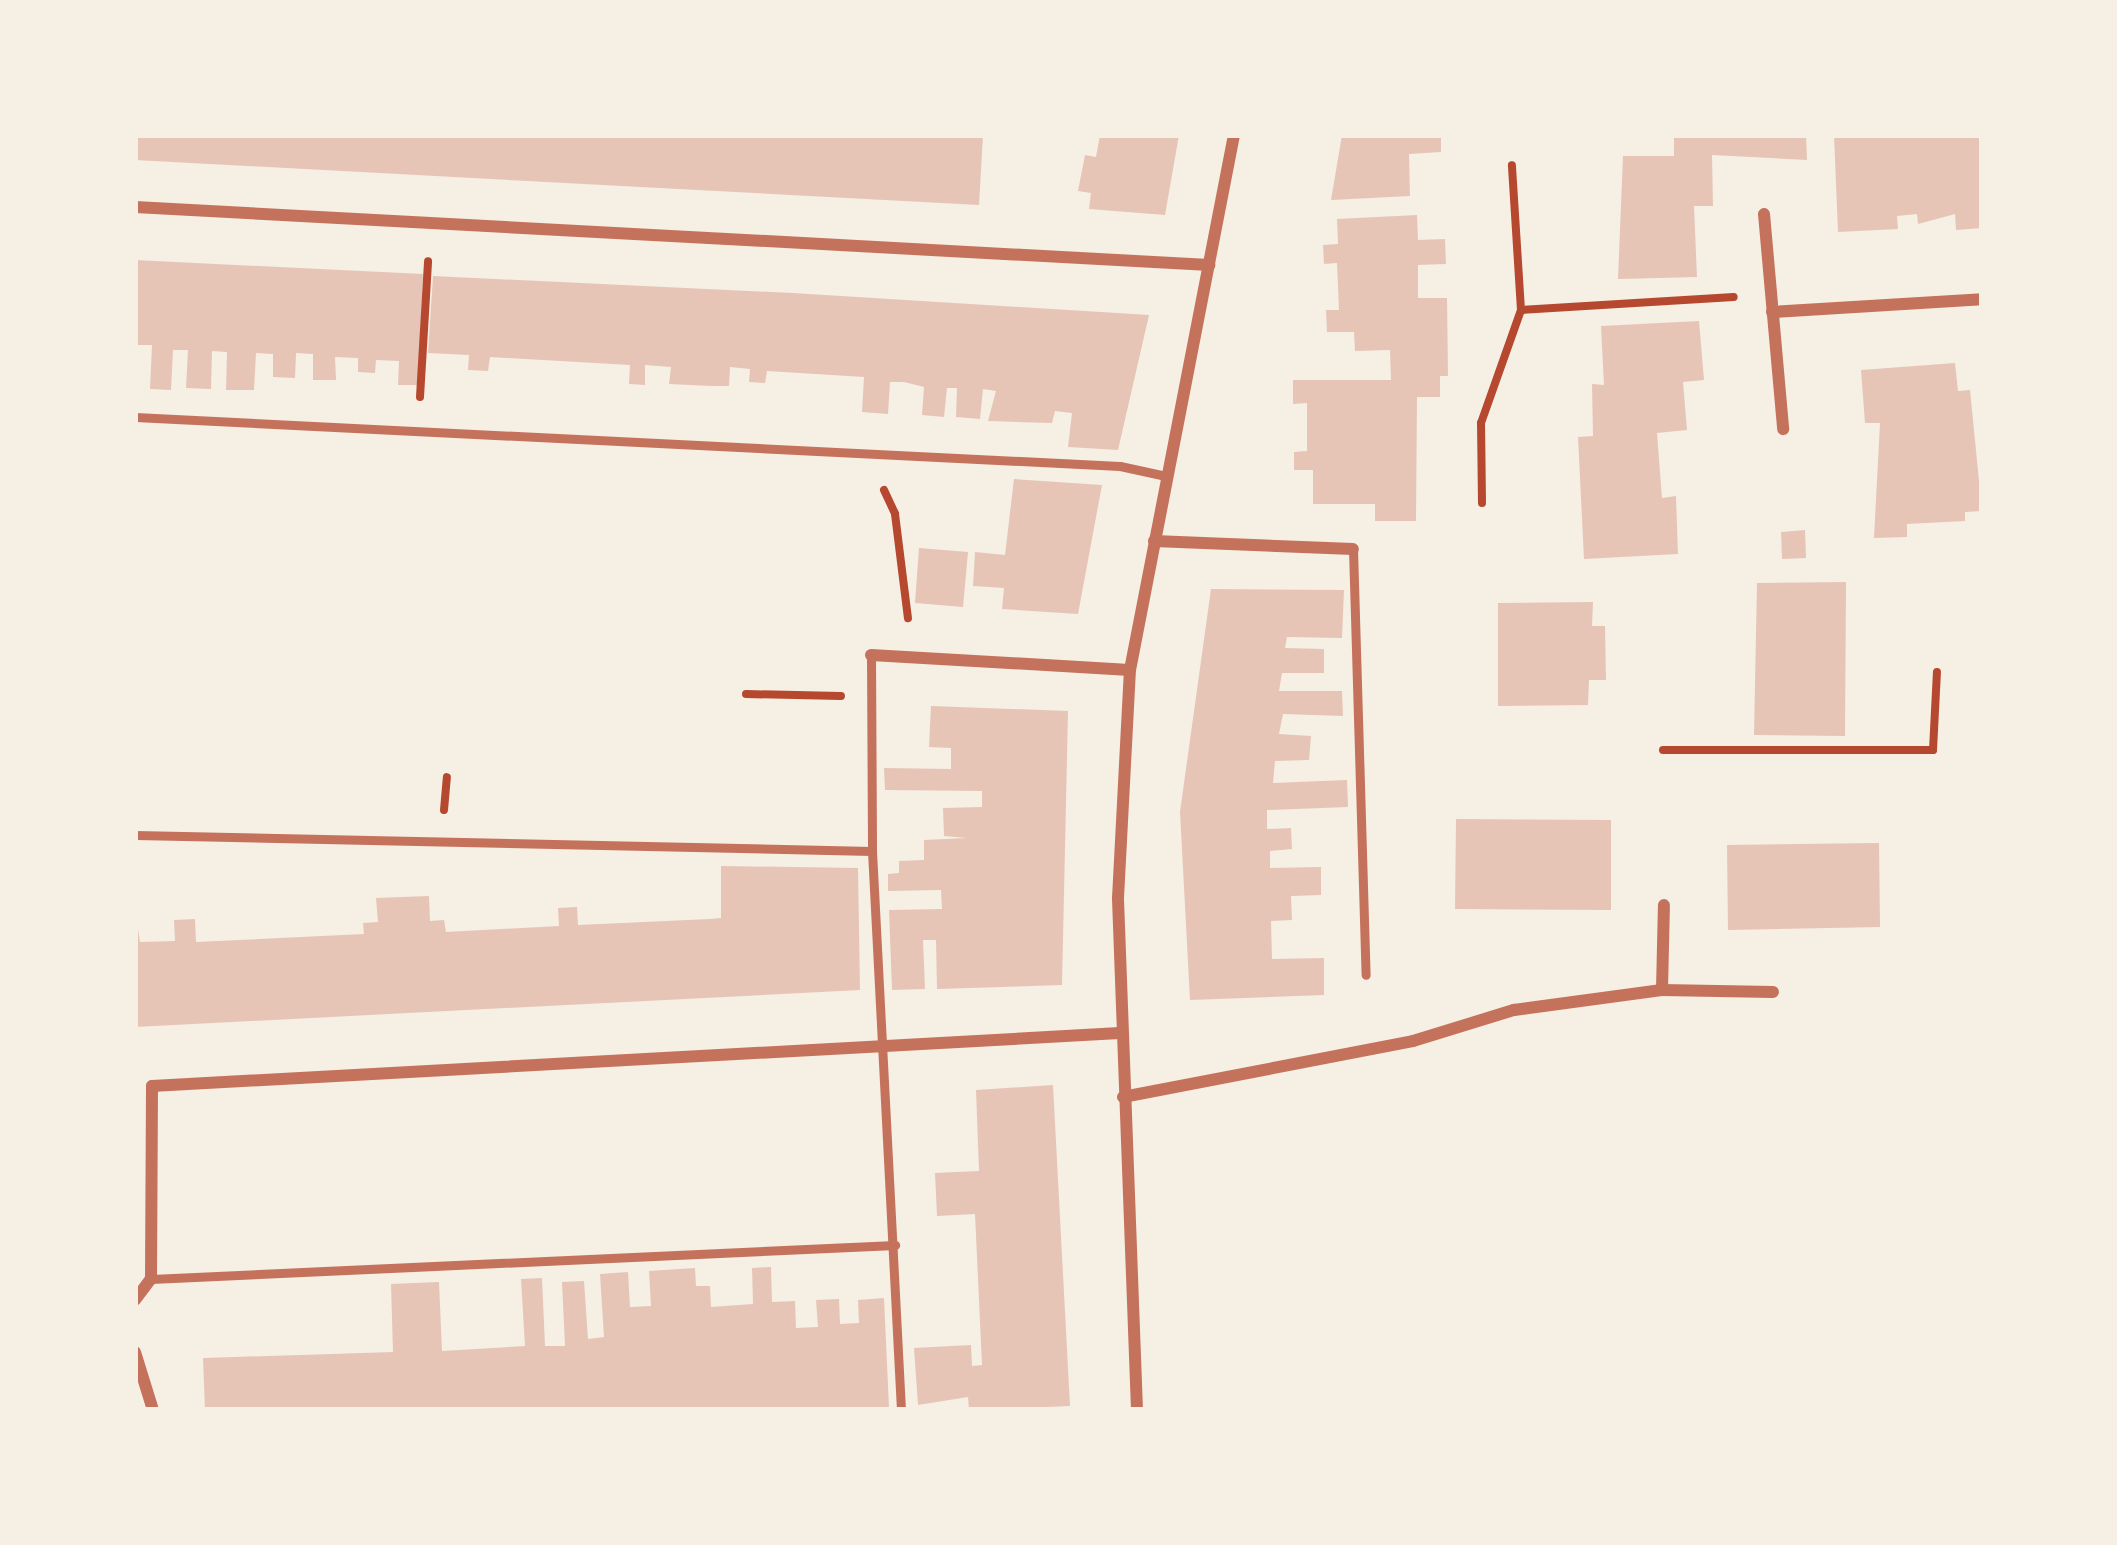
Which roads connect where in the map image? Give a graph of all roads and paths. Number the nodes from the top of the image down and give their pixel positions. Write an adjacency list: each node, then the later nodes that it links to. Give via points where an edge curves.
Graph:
1 (1234, 135): 6 (street)
2 (1512, 164): 9 (path)
3 (135, 207): 6 (street)
4 (1765, 214): 10 (street)
5 (428, 261): 12 (path)
6 (1208, 266): 14 (street)
7 (1736, 297): 9 (path)
8 (1982, 299): 10 (street)
9 (1521, 310): 16 (path, via 1480,423)
10 (1772, 312): 13 (street)
11 (135, 417): 12 (lane)
12 (418, 428): 14 (lane, via 1120,466)
13 (1783, 429)
14 (1166, 476): 17 (street)
15 (887, 496): 19 (path)
16 (1482, 503)
17 (1154, 541): 18 (street); 21 (street)
18 (1353, 549): 29 (lane)
19 (908, 618)
20 (871, 655): 21 (street); 24 (lane)
21 (1130, 670): 32 (street, via 1118,822)
22 (1937, 672): 25 (path, via 1933,750)
23 (746, 694): 24 (path)
24 (869, 697): 27 (lane)
25 (1663, 750)
26 (135, 835): 27 (lane)
27 (872, 850): 33 (lane)
28 (1664, 905): 30 (street)
29 (1366, 975)
30 (1662, 990): 31 (street); 34 (street, via 1514,1010 1413,1041)
31 (1774, 992)
32 (1120, 1033): 33 (street); 34 (street)
33 (886, 1045): 35 (lane); 36 (street, via 152,1086)
34 (1123, 1097): 41 (street)
35 (895, 1245): 36 (lane); 40 (lane)
36 (152, 1279): 37 (street)
37 (135, 1300)
38 (135, 1352): 39 (street)
39 (153, 1410)
40 (901, 1410)
41 (1137, 1410)

